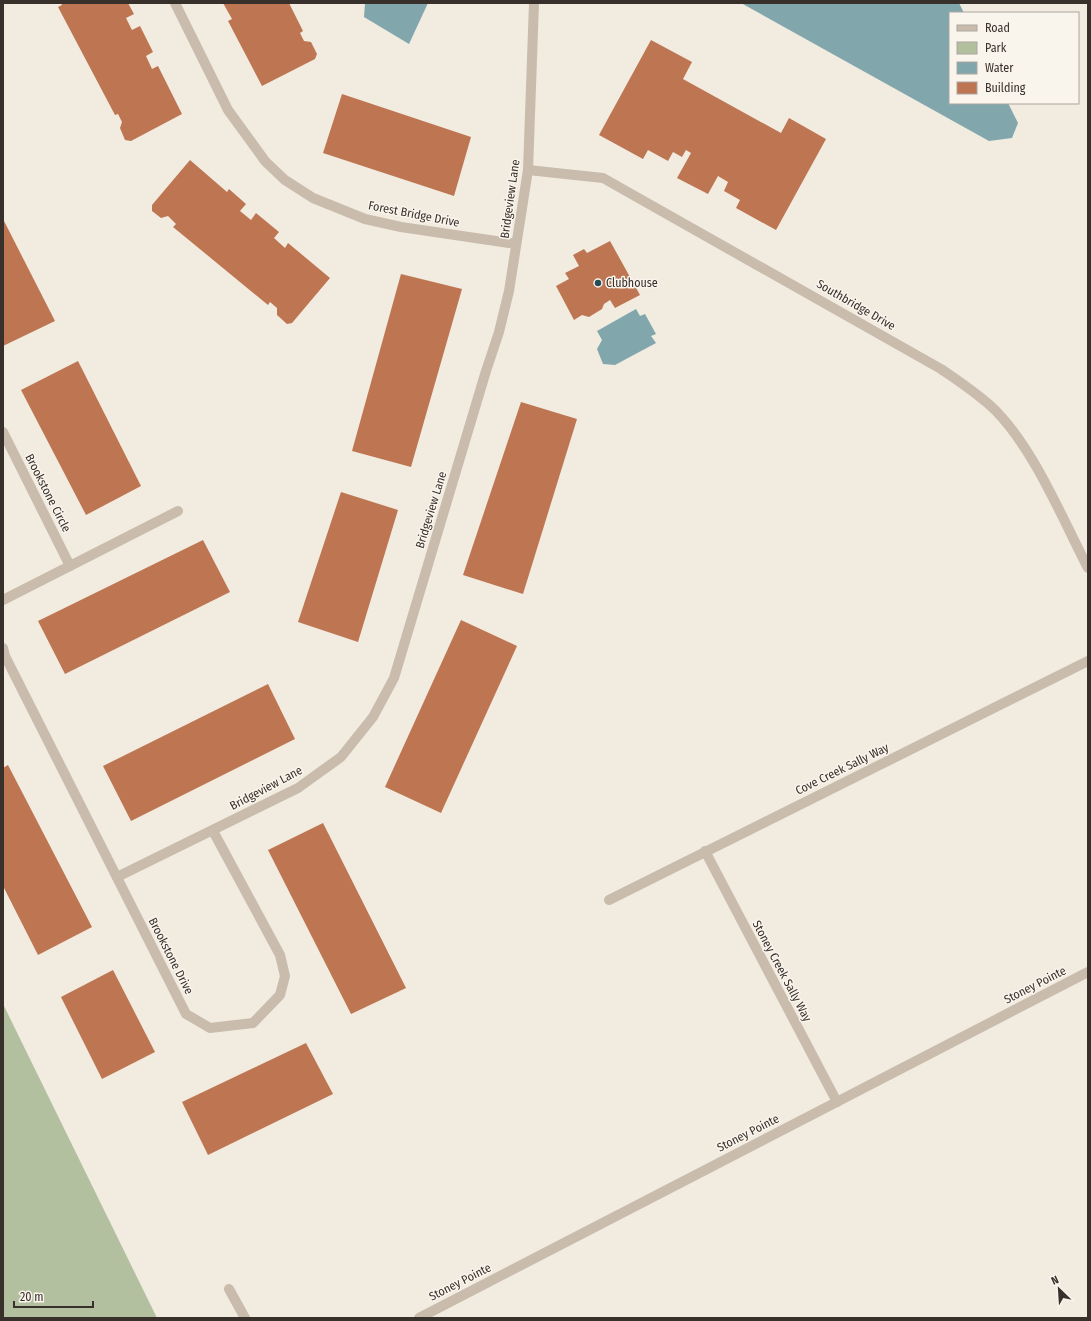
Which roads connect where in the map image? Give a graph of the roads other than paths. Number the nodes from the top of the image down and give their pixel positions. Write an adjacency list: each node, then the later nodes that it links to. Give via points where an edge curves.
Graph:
1 (175, 3): 4 (street, Forest Bridge Drive, via 228,110 265,161 285,180 313,198 365,219 401,227)
2 (534, 3): 3 (street, Bridgeview Lane)
3 (528, 170): 4 (street, Bridgeview Lane); 8 (street, Southbridge Drive, via 603,178 941,369 968,387 996,411 1028,452)
4 (516, 244): 12 (street, Bridgeview Lane, via 509,291 499,332 394,678 373,717 341,757 298,788)
5 (3, 432): 7 (street, Brookstone Circle)
6 (178, 511): 7 (street)
7 (70, 566): 9 (street)
8 (1088, 568)
9 (3, 600)
10 (3, 648): 14 (street, Brookstone Drive)
11 (1088, 661): 13 (street, Cove Creek Sally Way)
12 (213, 830): 14 (street, Bridgeview Lane); 14 (street, Brookstone Drive, via 280,956 285,976 280,995 253,1023 210,1028 186,1014)
13 (705, 852): 15 (street, Cove Creek Sally Way); 17 (street, Stoney Creek Sally Way)
14 (117, 878)
15 (609, 900)
16 (1088, 972): 17 (street, Stoney Pointe)
17 (836, 1102): 20 (street, Stoney Pointe)
18 (229, 1289): 19 (street)
19 (245, 1318)
20 (419, 1318)

